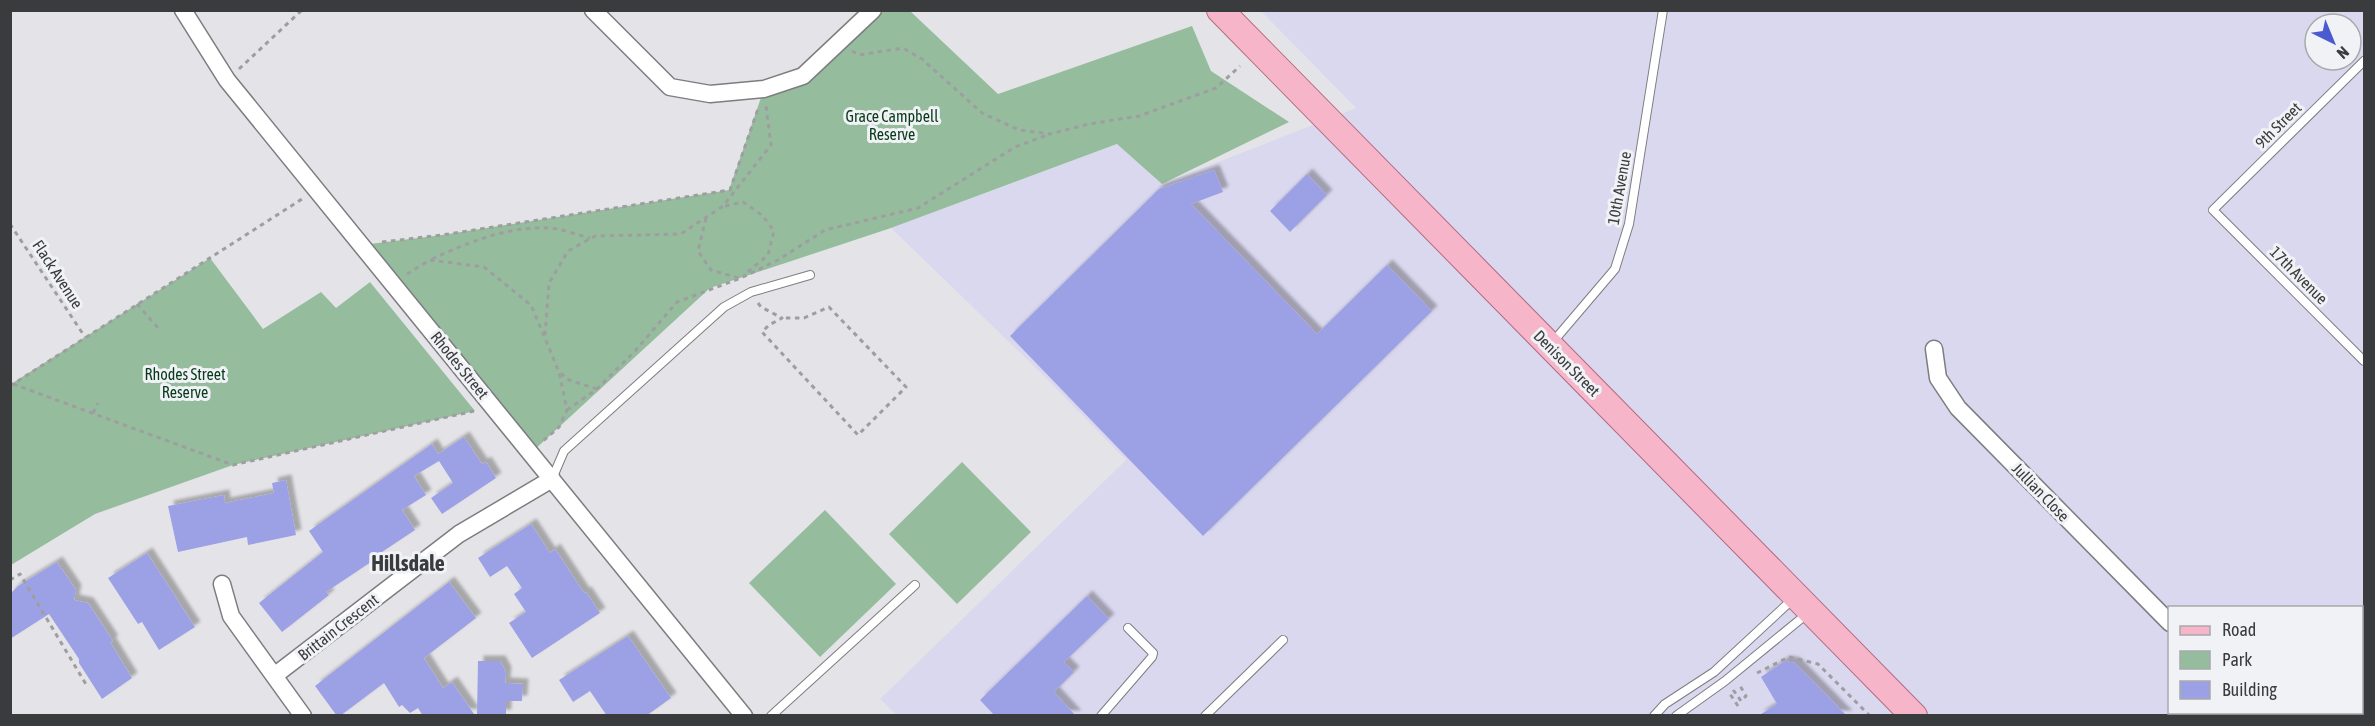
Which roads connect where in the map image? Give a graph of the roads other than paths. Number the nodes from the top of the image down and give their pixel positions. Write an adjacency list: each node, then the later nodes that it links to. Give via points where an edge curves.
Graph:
1 (183, 10): 12 (street, Rhodes Street, via 227,80)
2 (593, 10): 5 (street, via 670,87 710,94 764,89 803,76)
3 (1220, 10): 9 (main road, Denison Street)
4 (1663, 10): 9 (lane, 10th Avenue, via 1623,246 1615,269)
5 (862, 14)
6 (2364, 61): 7 (lane, 9th Street)
7 (2213, 210): 11 (lane, 17th Avenue)
8 (810, 275): 12 (lane, via 751,292 724,307 564,452)
9 (1550, 345): 15 (main road, Denison Street)
10 (1934, 348): 16 (street, Jullian Close, via 1938,378 1958,408)
11 (2364, 362)
12 (552, 478): 19 (street, Brittain Crescent, via 459,534); 21 (street, Rhodes Street)
13 (222, 584): 19 (street, via 231,616)
14 (915, 585): 22 (lane)
15 (1803, 603): 25 (lane); 26 (lane, via 1725,681); 27 (main road, Denison Street)
16 (2168, 622)
17 (1128, 628): 23 (lane, via 1153,653 1152,657)
18 (1283, 640): 24 (lane)
19 (274, 676): 20 (street)
20 (303, 716)
21 (744, 716)
22 (771, 716)
23 (1101, 716)
24 (1205, 716)
25 (1654, 716)
26 (1676, 716)
27 (1914, 716)

